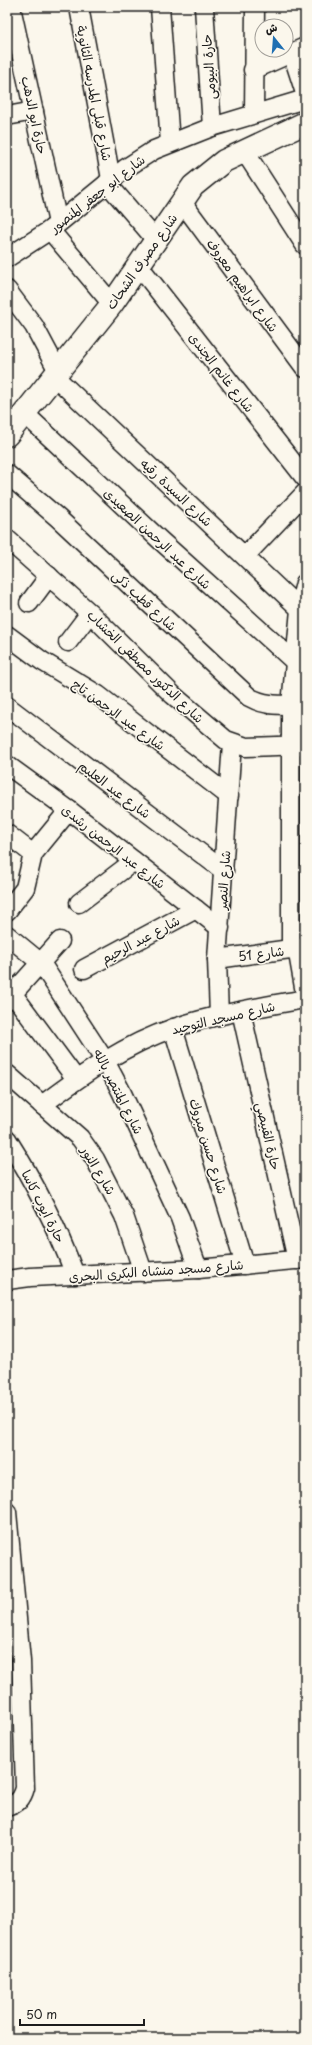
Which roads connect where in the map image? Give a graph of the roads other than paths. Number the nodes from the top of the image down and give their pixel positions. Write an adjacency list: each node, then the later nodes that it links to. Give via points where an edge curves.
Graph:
1 (11, 7): 6 (street, حارة ابو الدهب)
2 (79, 7): 18 (street, شارع قبلى المدرسه الثانوية)
3 (160, 7): 16 (street)
4 (204, 7): 15 (street, حارة البيومى)
5 (255, 7): 8 (street)
6 (13, 46): 11 (street, حارة ابو الدهب)
7 (298, 50): 8 (street); 9 (street)
8 (253, 70): 12 (street)
9 (305, 94)
10 (305, 99): 12 (street, شارع ابو جعفر المنصور)
11 (34, 111): 13 (street); 20 (street, حارة ابو الدهب)
12 (254, 113): 15 (street, شارع ابو جعفر المنصور)
13 (7, 116)
14 (305, 123): 17 (street, شارع مصرف الشحات)
15 (212, 128): 16 (street, شارع ابو جعفر المنصور)
16 (170, 143): 18 (street, شارع ابو جعفر المنصور, via 140,158)
17 (245, 152): 19 (street, شارع مصرف الشحات, via 209,171 193,186); 22 (street)
18 (109, 181): 20 (street, شارع ابو جعفر المنصور); 21 (street)
19 (182, 202): 21 (street, شارع مصرف الشحات); 27 (street, شارع ابراهيم معروف)
20 (54, 227): 23 (street, شارع ابو جعفر المنصور); 26 (street)
21 (156, 240): 24 (street, شارع مصرف الشحات)
22 (305, 244)
23 (7, 258)
24 (139, 266): 26 (street, شارع مصرف الشحات); 32 (street, شارع غانم الجندى)
25 (7, 290): 28 (street, شارع السيدة رقيه, via 34,326)
26 (112, 304): 28 (street, شارع مصرف الشحات)
27 (305, 368)
28 (56, 374): 29 (street, شارع مصرف الشحات); 35 (street, شارع السيدة رقيه)
29 (24, 413): 30 (street, شارع مصرف الشحات); 43 (street, شارع عبد الرحمن الصعيدى)
30 (8, 432)
31 (7, 474): 44 (street, شارع قطب ذكى, via 58,518 249,697 268,704)
32 (305, 478)
33 (305, 493): 35 (street)
34 (7, 539): 36 (street, شارع الدكتور مصطفى الخشاب)
35 (245, 556): 40 (street, شارع السيدة رقيه)
36 (49, 576): 38 (street); 39 (street, شارع الدكتور مصطفى الخشاب)
37 (305, 583): 40 (street)
38 (29, 603)
39 (90, 613): 42 (street); 46 (street, شارع الدكتور مصطفى الخشاب, via 173,695)
40 (301, 615): 43 (street)
41 (7, 635): 49 (street, شارع عبد الرحمن تاج, via 42,661 98,695)
42 (68, 642)
43 (294, 661): 44 (street)
44 (296, 693): 47 (street)
45 (7, 706): 54 (street, شارع عبد العليم)
46 (232, 743): 47 (street, شارع الدكتور مصطفى الخشاب, via 246,747); 49 (street, شارع النصر)
47 (298, 746): 61 (street)
48 (7, 765): 50 (street, شارع عبد الرحمن رشدى)
49 (229, 796): 54 (street, شارع النصر)
50 (69, 810): 52 (street); 53 (street, شارع عبد الرحمن رشدى)
51 (7, 834): 52 (street)
52 (33, 854): 57 (street, via 25,888)
53 (134, 861): 55 (street); 56 (street, شارع عبد الرحمن رشدى)
54 (224, 871): 58 (street, شارع النصر)
55 (79, 903)
56 (196, 909): 58 (street, شارع عبد الرحمن رشدى); 64 (street, شارع عبد الرحيم)
57 (7, 911)
58 (220, 928): 62 (street, شارع النصر)
59 (7, 935): 63 (street, شارع المنتصر بالله)
60 (60, 941): 63 (street)
61 (297, 948): 62 (street, شارع 51); 66 (street)
62 (217, 958): 69 (street, شارع النصر)
63 (41, 963): 65 (street); 71 (street, شارع المنتصر بالله)
64 (84, 970)
65 (9, 993): 72 (street)
66 (305, 993)
67 (305, 999): 68 (street, شارع مسجد التوحيد)
68 (241, 1011): 69 (street, شارع مسجد التوحيد); 76 (street, حارة القبيصي)
69 (219, 1016): 70 (street, شارع مسجد التوحيد)
70 (173, 1028): 71 (street, شارع مسجد التوحيد); 77 (street, شارع حسن مبروك)
71 (105, 1061): 72 (street, شارع مسجد التوحيد); 78 (street, شارع المنتصر بالله, via 180,1218)
72 (76, 1079): 74 (street, شارع مسجد التوحيد)
73 (11, 1083): 74 (street, شارع النور)
74 (42, 1105): 79 (street, شارع النور, via 80,1138 95,1159 124,1216)
75 (7, 1139): 80 (street, حارة ايوب كاسا, via 44,1204)
76 (301, 1259): 77 (street, شارع مسجد منشاه البكرى البحرى)
77 (245, 1265): 78 (street, شارع مسجد منشاه البكرى البحرى)
78 (198, 1269): 79 (street, شارع مسجد منشاه البكرى البحرى)
79 (143, 1272): 80 (street, شارع مسجد منشاه البكرى البحرى)
80 (76, 1275): 81 (street, شارع مسجد منشاه البكرى البحرى)
81 (8, 1277)
82 (7, 1512): 83 (street, via 21,1661)
83 (15, 1726): 84 (street, via 25,1788 22,1797)
84 (7, 1807)

